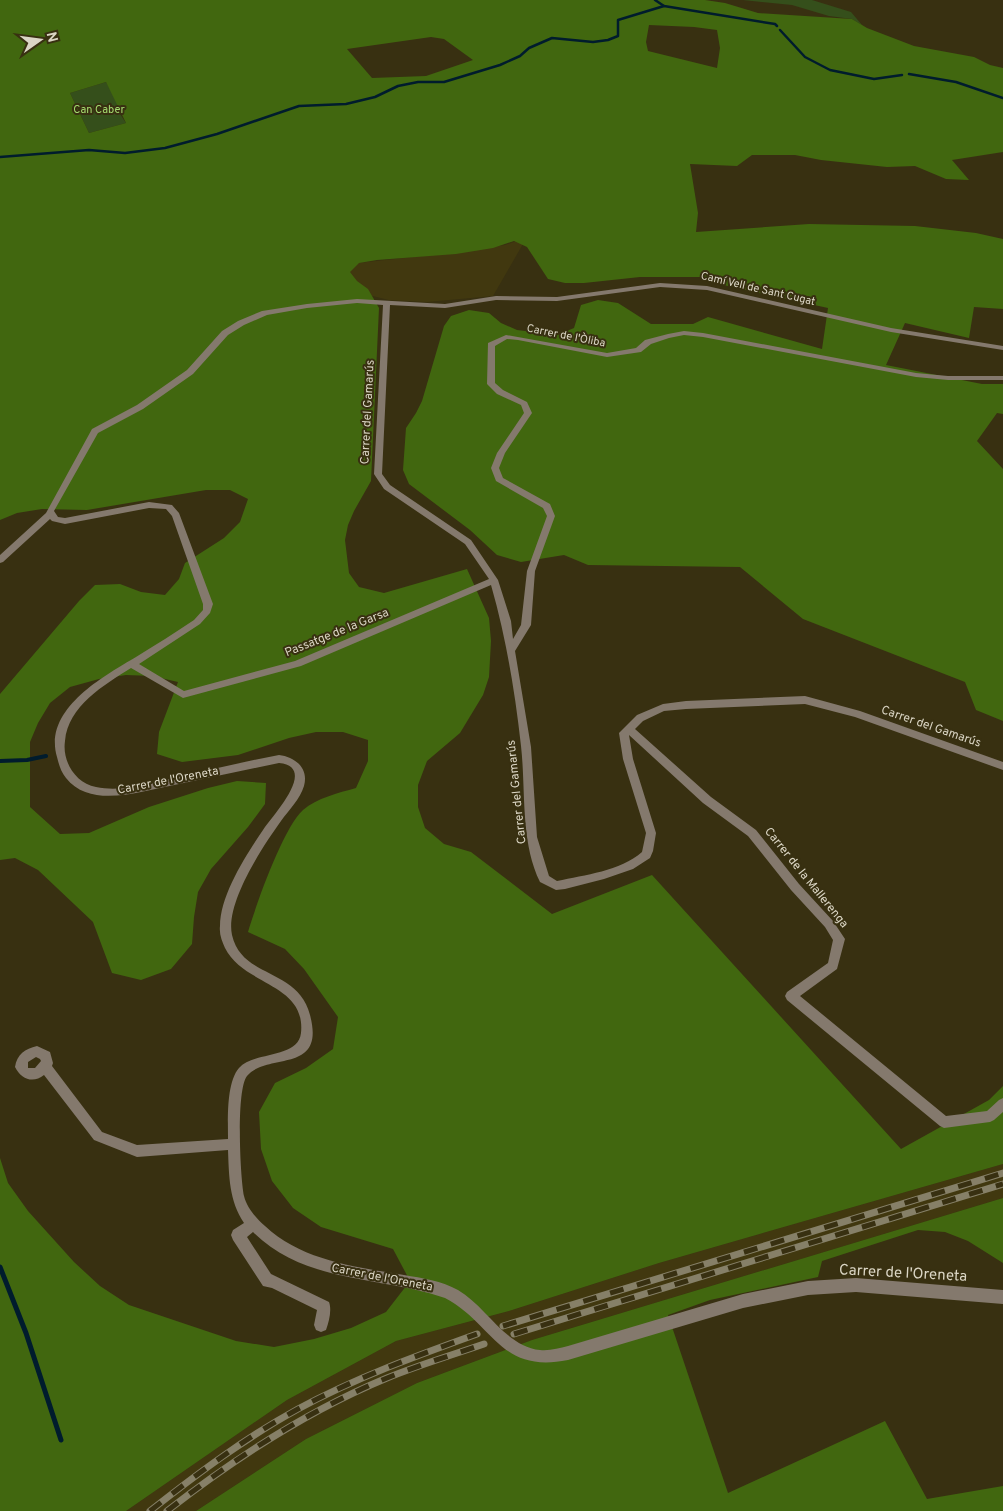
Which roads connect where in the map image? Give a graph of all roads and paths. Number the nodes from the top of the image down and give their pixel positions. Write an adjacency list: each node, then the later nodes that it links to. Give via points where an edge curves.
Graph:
1 (387, 303): 2 (street, Camí Vell de Sant Cugat, via 445,306 496,298 557,298 660,284 684,285 863,324); 4 (street, via 357,301 293,308 266,313 233,328 219,338 190,372 140,407 95,431 51,506); 6 (street, Carrer del Gamarús, via 378,474 388,487 468,542)
2 (1003, 348)
3 (1003, 378): 7 (street, Carrer de l'Òliba, via 916,376 684,333 648,342 638,350 607,356 506,337 491,345 491,384 524,404 528,413 501,453 495,468 499,479 547,506 551,516 533,565 526,625)
4 (50, 514): 5 (street); 8 (street, Carrer de l'Oreneta, via 70,520 157,504 168,507 176,515 207,601 207,611 197,622)
5 (0, 560)
6 (494, 580): 7 (street, Carrer del Gamarús); 8 (street, Passatge de la Garsa, via 298,664 183,695)
7 (511, 651): 9 (street, Carrer del Gamarús, via 526,747 532,837 544,880 556,886 633,865 646,855 651,835 625,752 624,733)
8 (132, 664): 13 (street, Carrer de l'Oreneta, via 98,686 67,717 60,756 70,776 82,786 99,792 124,791 279,758 290,760 300,772 301,781 296,793 261,843 230,902 225,928 238,958 294,993 302,1008 306,1036 302,1048 284,1057 257,1063 241,1074 236,1090)
9 (628, 729): 10 (street, Carrer del Gamarús, via 640,718 670,707 805,700 857,714); 12 (street, Carrer de la Mallerenga, via 706,800 752,833 829,924 838,939 833,966 790,996 944,1122 990,1116)
10 (1003, 766)
11 (45, 1066): 13 (street, via 98,1136 137,1151)
12 (1003, 1104)
13 (235, 1144): 14 (street, Carrer de l'Oreneta, via 238,1197)
14 (254, 1224): 15 (street, Carrer de l'Oreneta, via 278,1244 335,1270 441,1290 460,1299 512,1345 526,1354 537,1356 550,1356 743,1301 808,1288 856,1285); 16 (street, via 238,1235 268,1281 324,1306)
15 (1003, 1297)
16 (321, 1325)

